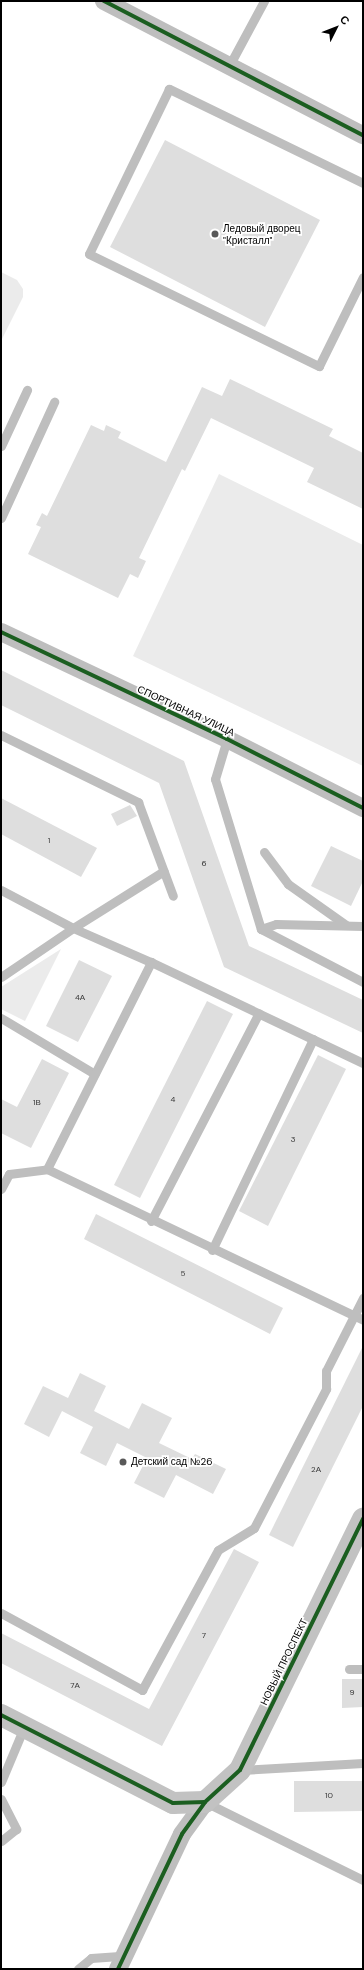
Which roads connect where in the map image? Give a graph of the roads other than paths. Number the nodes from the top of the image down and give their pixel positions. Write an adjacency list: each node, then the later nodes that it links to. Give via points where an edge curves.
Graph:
1 (104, 1): 3 (street)
2 (264, 1): 3 (lane)
3 (229, 66): 4 (street)
4 (363, 135)
5 (363, 183): 6 (lane, via 169,89 89,254 319,366)
6 (363, 277)
7 (27, 390): 9 (lane)
8 (54, 402): 10 (lane)
9 (1, 446)
10 (1, 518)
11 (1, 632): 13 (street, СПОРТИВНАЯ УЛИЦА)
12 (1, 735): 16 (lane, via 138,802)
13 (227, 739): 14 (street, СПОРТИВНАЯ УЛИЦА); 22 (lane, via 215,779)
14 (363, 808)
15 (264, 852): 19 (lane, via 288,884)
16 (164, 871): 18 (lane); 21 (lane)
17 (1, 890): 21 (lane)
18 (173, 896)
19 (346, 925): 20 (lane); 22 (lane, via 276,924)
20 (363, 926)
21 (73, 928): 23 (lane); 24 (lane)
22 (262, 929): 25 (lane)
23 (151, 962): 26 (lane); 30 (lane)
24 (1, 977)
25 (363, 982)
26 (259, 1013): 28 (lane); 34 (lane)
27 (1, 1018): 30 (lane)
28 (313, 1039): 29 (lane); 35 (lane)
29 (363, 1063)
30 (95, 1074): 31 (lane)
31 (47, 1169): 32 (lane); 34 (lane)
32 (5, 1171): 33 (lane)
33 (1, 1189)
34 (151, 1221): 35 (lane)
35 (212, 1250): 37 (lane)
36 (363, 1298): 37 (lane)
37 (354, 1316): 38 (lane); 40 (lane, via 326,1371 326,1389 254,1528 218,1550 142,1690)
38 (363, 1320)
39 (363, 1519): 46 (street, НОВЫЙ ПРОСПЕКТ)
40 (1, 1613)
41 (348, 1669): 42 (lane)
42 (363, 1669)
43 (1, 1715): 44 (street)
44 (24, 1726): 47 (lane); 49 (street, via 173,1803)
45 (363, 1763): 46 (lane)
46 (240, 1770): 49 (street, НОВЫЙ ПРОСПЕКТ)
47 (1, 1782)
48 (1, 1799): 50 (lane, via 16,1829)
49 (205, 1802): 51 (lane); 52 (street, via 182,1834)
50 (1, 1841)
51 (363, 1880)
52 (120, 1963): 53 (lane, via 91,1958)
53 (78, 1969)

